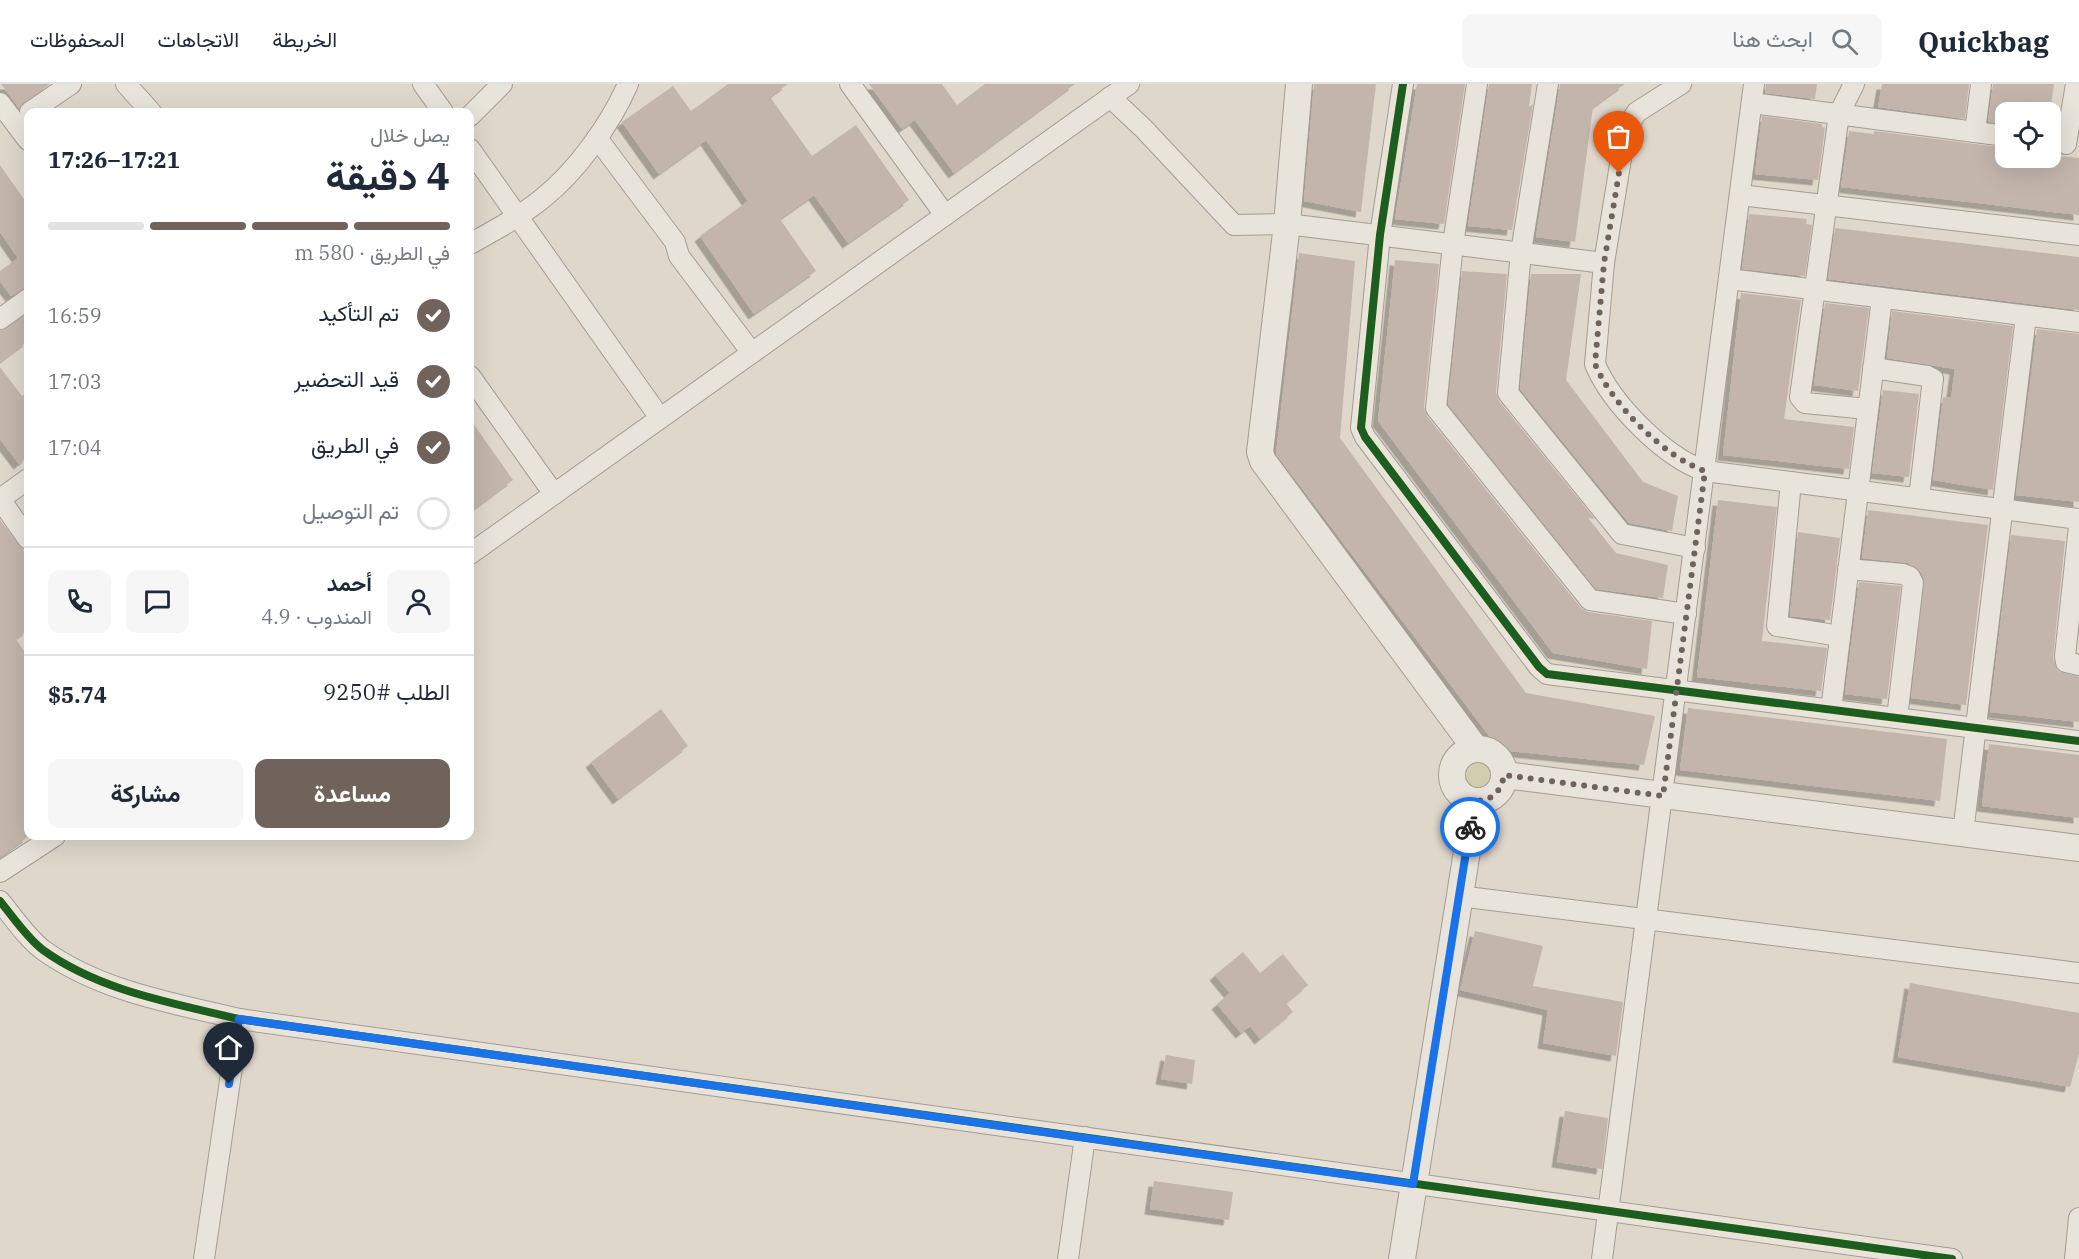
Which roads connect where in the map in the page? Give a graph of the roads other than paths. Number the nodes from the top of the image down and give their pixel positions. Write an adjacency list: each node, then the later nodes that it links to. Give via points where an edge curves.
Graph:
1 (71, 84): 19 (street)
2 (126, 84): 20 (street)
3 (423, 84): 21 (street)
4 (502, 84): 22 (street)
5 (628, 84): 27 (street)
6 (850, 84): 32 (street)
7 (1299, 84): 34 (street)
8 (1403, 84): 35 (street)
9 (1477, 84): 38 (street)
10 (1548, 84): 39 (street)
11 (1681, 84): 40 (street, via 1637,112 1626,128)
12 (1854, 84): 23 (street)
13 (1981, 84): 25 (street)
14 (2076, 84): 28 (street)
15 (1127, 85): 17 (street)
16 (1753, 93): 23 (street); 30 (street)
17 (1110, 97): 32 (street); 34 (street, via 1234,225)
18 (0, 103): 24 (street)
19 (37, 108)
20 (147, 108)
21 (440, 108)
22 (474, 112)
23 (1839, 114): 25 (street); 31 (street)
24 (18, 121)
25 (1974, 132): 26 (street)
26 (1995, 135)
27 (597, 138): 33 (street, via 545,196); 48 (street)
28 (2065, 144)
29 (474, 155): 33 (street)
30 (1740, 195): 31 (street); 41 (street)
31 (1826, 205): 36 (street); 42 (street)
32 (945, 215): 48 (street)
33 (517, 216): 37 (street); 52 (street)
34 (1287, 224): 35 (street); 75 (street, via 1260,452 1263,461)
35 (1380, 235): 38 (street); 70 (street, via 1360,419 1365,437 1547,674)
36 (2079, 235)
37 (474, 242)
38 (1453, 244): 39 (street); 67 (street, via 1438,411 1590,600)
39 (1521, 252): 40 (street); 64 (street, via 1507,388 1510,398 1622,534)
40 (1604, 263): 53 (street, via 1595,349 1599,374 1639,424 1680,460)
41 (1729, 279): 42 (street); 53 (street)
42 (1814, 290): 43 (street); 51 (street, via 1802,402)
43 (1882, 298): 45 (street); 49 (street)
44 (24, 302): 46 (street)
45 (2026, 316): 47 (street); 60 (street)
46 (0, 319)
47 (2079, 322)
48 (752, 352): 52 (street)
49 (1873, 368): 51 (street); 58 (street, via 1933,379)
50 (474, 382): 57 (street)
51 (1868, 409): 56 (street)
52 (660, 418): 57 (street)
53 (1705, 471): 55 (street); 64 (street)
54 (24, 482): 59 (street)
55 (1791, 482): 56 (street); 68 (street, via 1777,626)
56 (1858, 490): 58 (street); 66 (street)
57 (554, 494): 65 (street)
58 (1919, 498): 60 (street)
59 (0, 499): 63 (street)
60 (2002, 509): 61 (street); 73 (street)
61 (2079, 519)
62 (2079, 526): 69 (street, via 2065,656 2066,662)
63 (24, 533)
64 (1695, 548): 67 (street)
65 (474, 551)
66 (1848, 569): 68 (street); 72 (street, via 1903,574 1913,583)
67 (1686, 614): 70 (street)
68 (1840, 636): 71 (street)
69 (2079, 665)
70 (1677, 690): 71 (street); 77 (street)
71 (1831, 710): 72 (street)
72 (1898, 718): 73 (street)
73 (1976, 728): 74 (street); 79 (street)
74 (2079, 741)
75 (1475, 748): 76 (street, via 1499,759); 78 (street, via 1458,757 1451,775 1458,792)
76 (1504, 775): 77 (street); 78 (street, via 1503,784 1492,798)
77 (1663, 796): 79 (street); 85 (street)
78 (1474, 801): 83 (street)
79 (1963, 833): 81 (street)
80 (49, 840): 82 (street)
81 (2079, 848)
82 (0, 872)
83 (1459, 896): 85 (street); 89 (street)
84 (0, 902): 87 (street, via 41,949 109,986)
85 (1647, 920): 86 (street); 90 (street)
86 (2079, 973)
87 (239, 1019): 88 (street); 93 (street)
88 (1085, 1137): 89 (street); 94 (street)
89 (1413, 1184): 90 (street); 95 (street)
90 (1608, 1211): 92 (street); 96 (street)
91 (2079, 1218): 98 (street)
92 (1846, 1252): 97 (street)
93 (204, 1259)
94 (1068, 1259)
95 (1402, 1259)
96 (1602, 1259)
97 (1952, 1259)
98 (2075, 1259)

